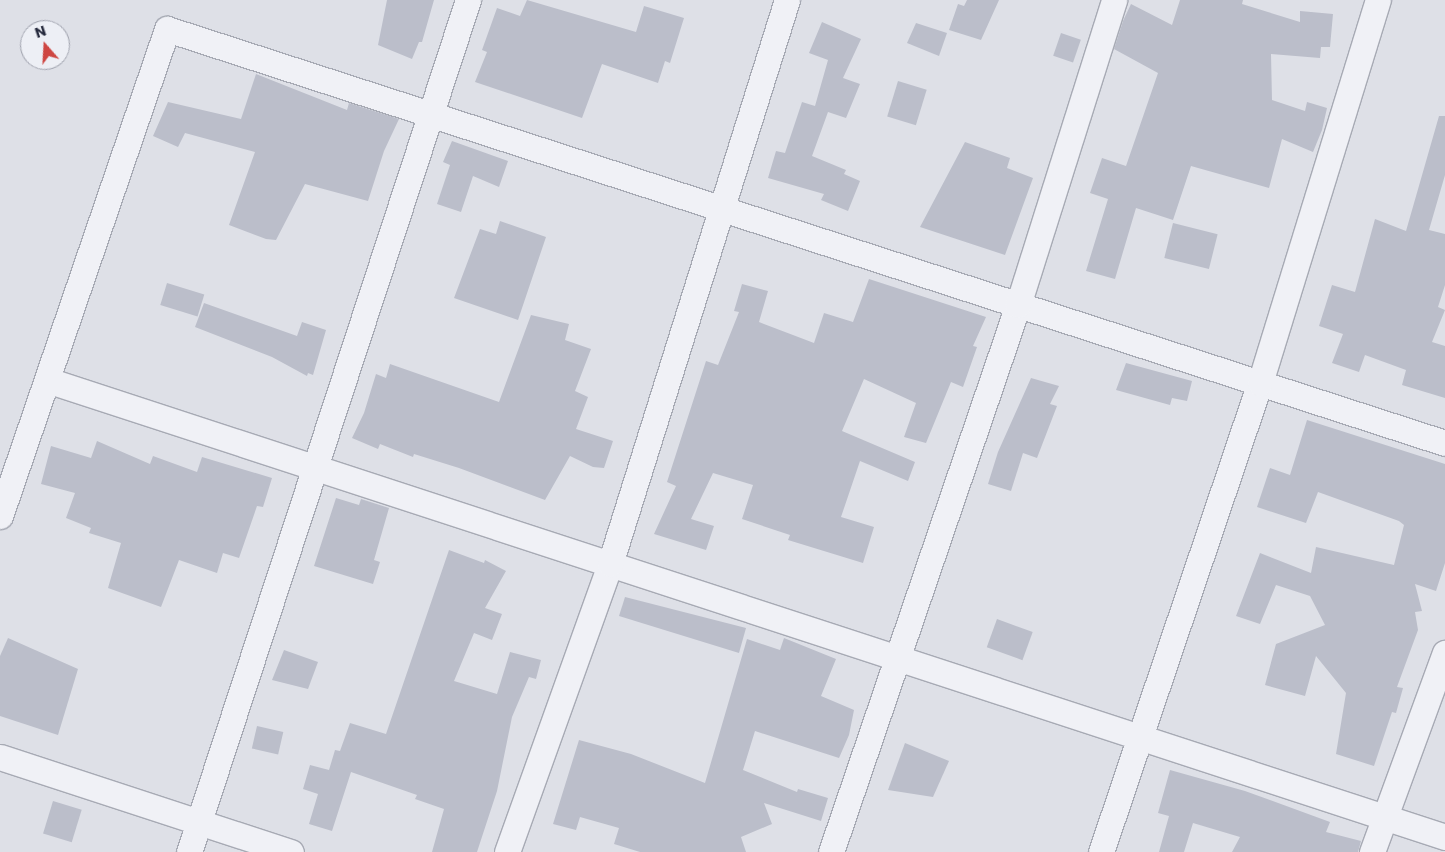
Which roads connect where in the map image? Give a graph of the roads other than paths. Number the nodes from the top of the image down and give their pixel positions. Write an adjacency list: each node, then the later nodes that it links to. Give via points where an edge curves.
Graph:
1 (468, 0): 5 (street)
2 (787, 0): 6 (street)
3 (1114, 0): 7 (street)
4 (1378, 0): 9 (street)
5 (431, 115): 6 (street); 8 (street, via 167,29); 11 (street)
6 (722, 209): 7 (street); 13 (street)
7 (1018, 305): 9 (street); 15 (street)
8 (47, 380): 11 (street); 12 (street)
9 (1260, 383): 10 (street); 16 (street)
10 (1445, 443)
11 (314, 467): 13 (street); 19 (street)
12 (0, 516)
13 (610, 564): 15 (street); 23 (street)
14 (1445, 653): 18 (street)
15 (896, 658): 16 (street); 24 (street)
16 (1138, 736): 18 (street); 25 (street)
17 (0, 757): 19 (street)
18 (1383, 816): 20 (street); 26 (street)
19 (199, 822): 21 (street); 22 (street)
20 (1445, 836)
21 (188, 852)
22 (291, 852)
23 (507, 852)
24 (832, 852)
25 (1101, 852)
26 (1372, 852)

